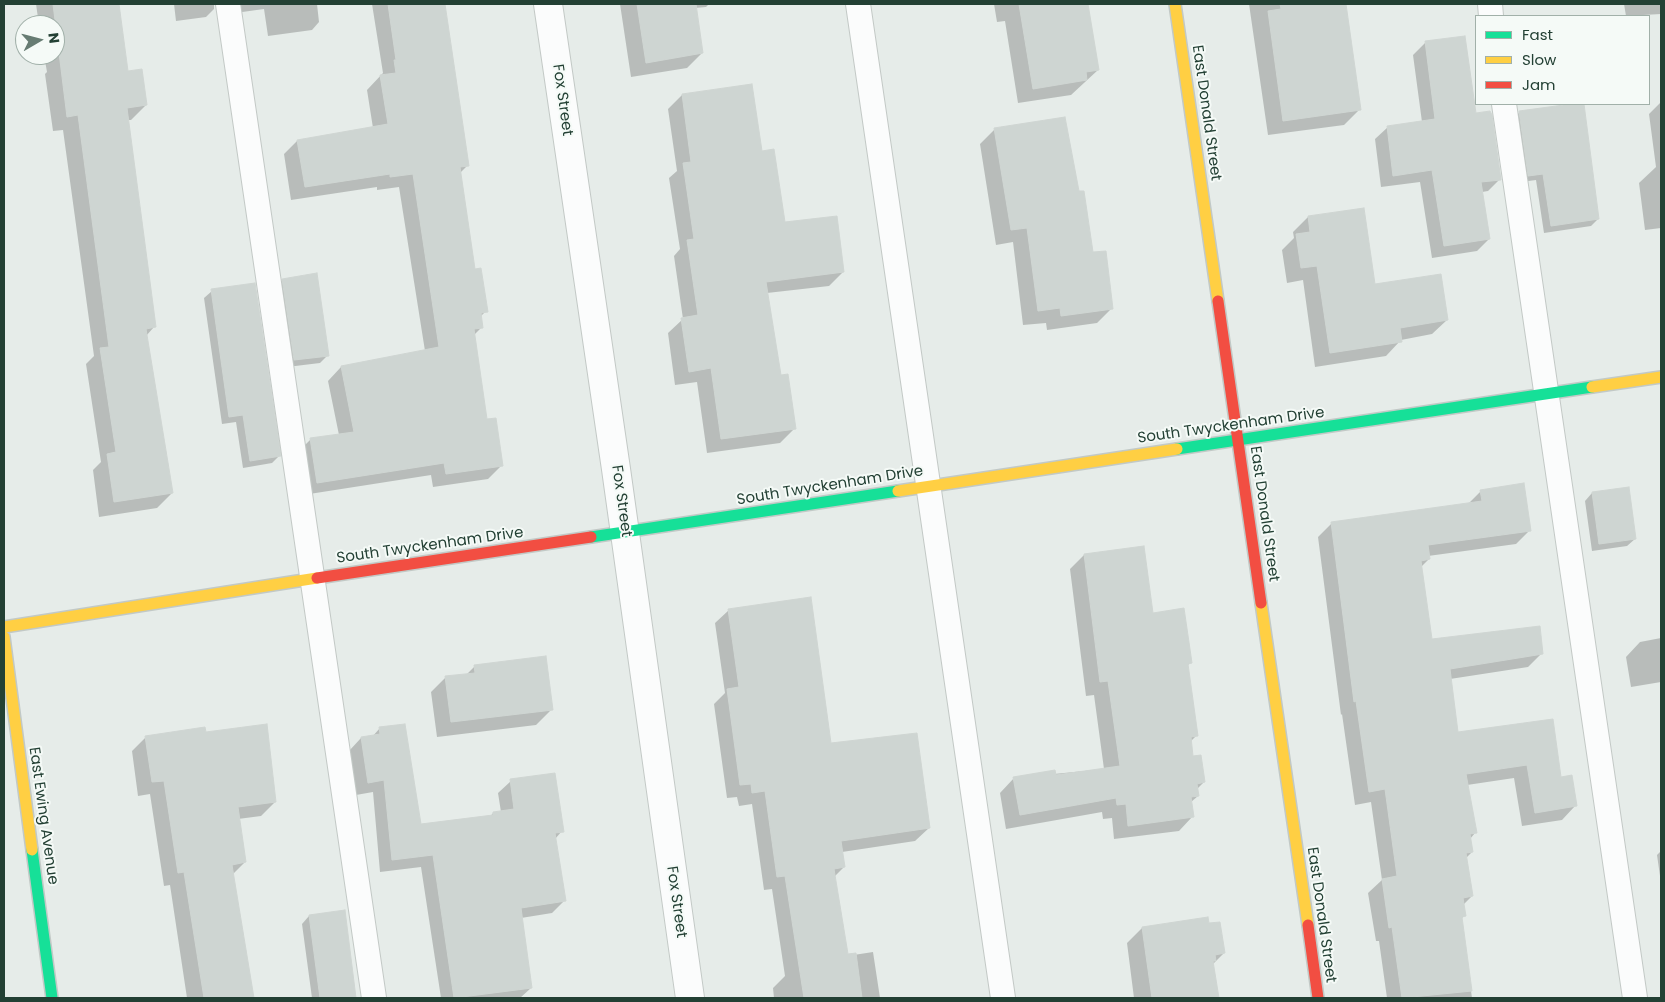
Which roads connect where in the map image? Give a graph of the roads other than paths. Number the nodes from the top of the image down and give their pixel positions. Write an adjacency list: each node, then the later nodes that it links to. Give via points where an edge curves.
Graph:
1 (228, 4): 11 (lane)
2 (548, 4): 10 (street, Fox Street)
3 (858, 4): 9 (lane)
4 (1175, 4): 8 (street, East Donald Street)
5 (1504, 105): 7 (lane)
6 (1661, 377): 7 (street, South Twyckenham Drive)
7 (1546, 393): 8 (street, South Twyckenham Drive); 19 (lane)
8 (1238, 440): 9 (street, South Twyckenham Drive); 18 (street, East Donald Street)
9 (928, 486): 10 (street, South Twyckenham Drive); 17 (lane)
10 (625, 533): 11 (street, South Twyckenham Drive); 16 (street, Fox Street)
11 (312, 579): 12 (street, South Twyckenham Drive); 15 (lane)
12 (4, 627)
13 (4, 637): 14 (street, East Ewing Avenue)
14 (52, 998)
15 (374, 998)
16 (690, 998)
17 (1003, 998)
18 (1318, 998)
19 (1635, 998)

